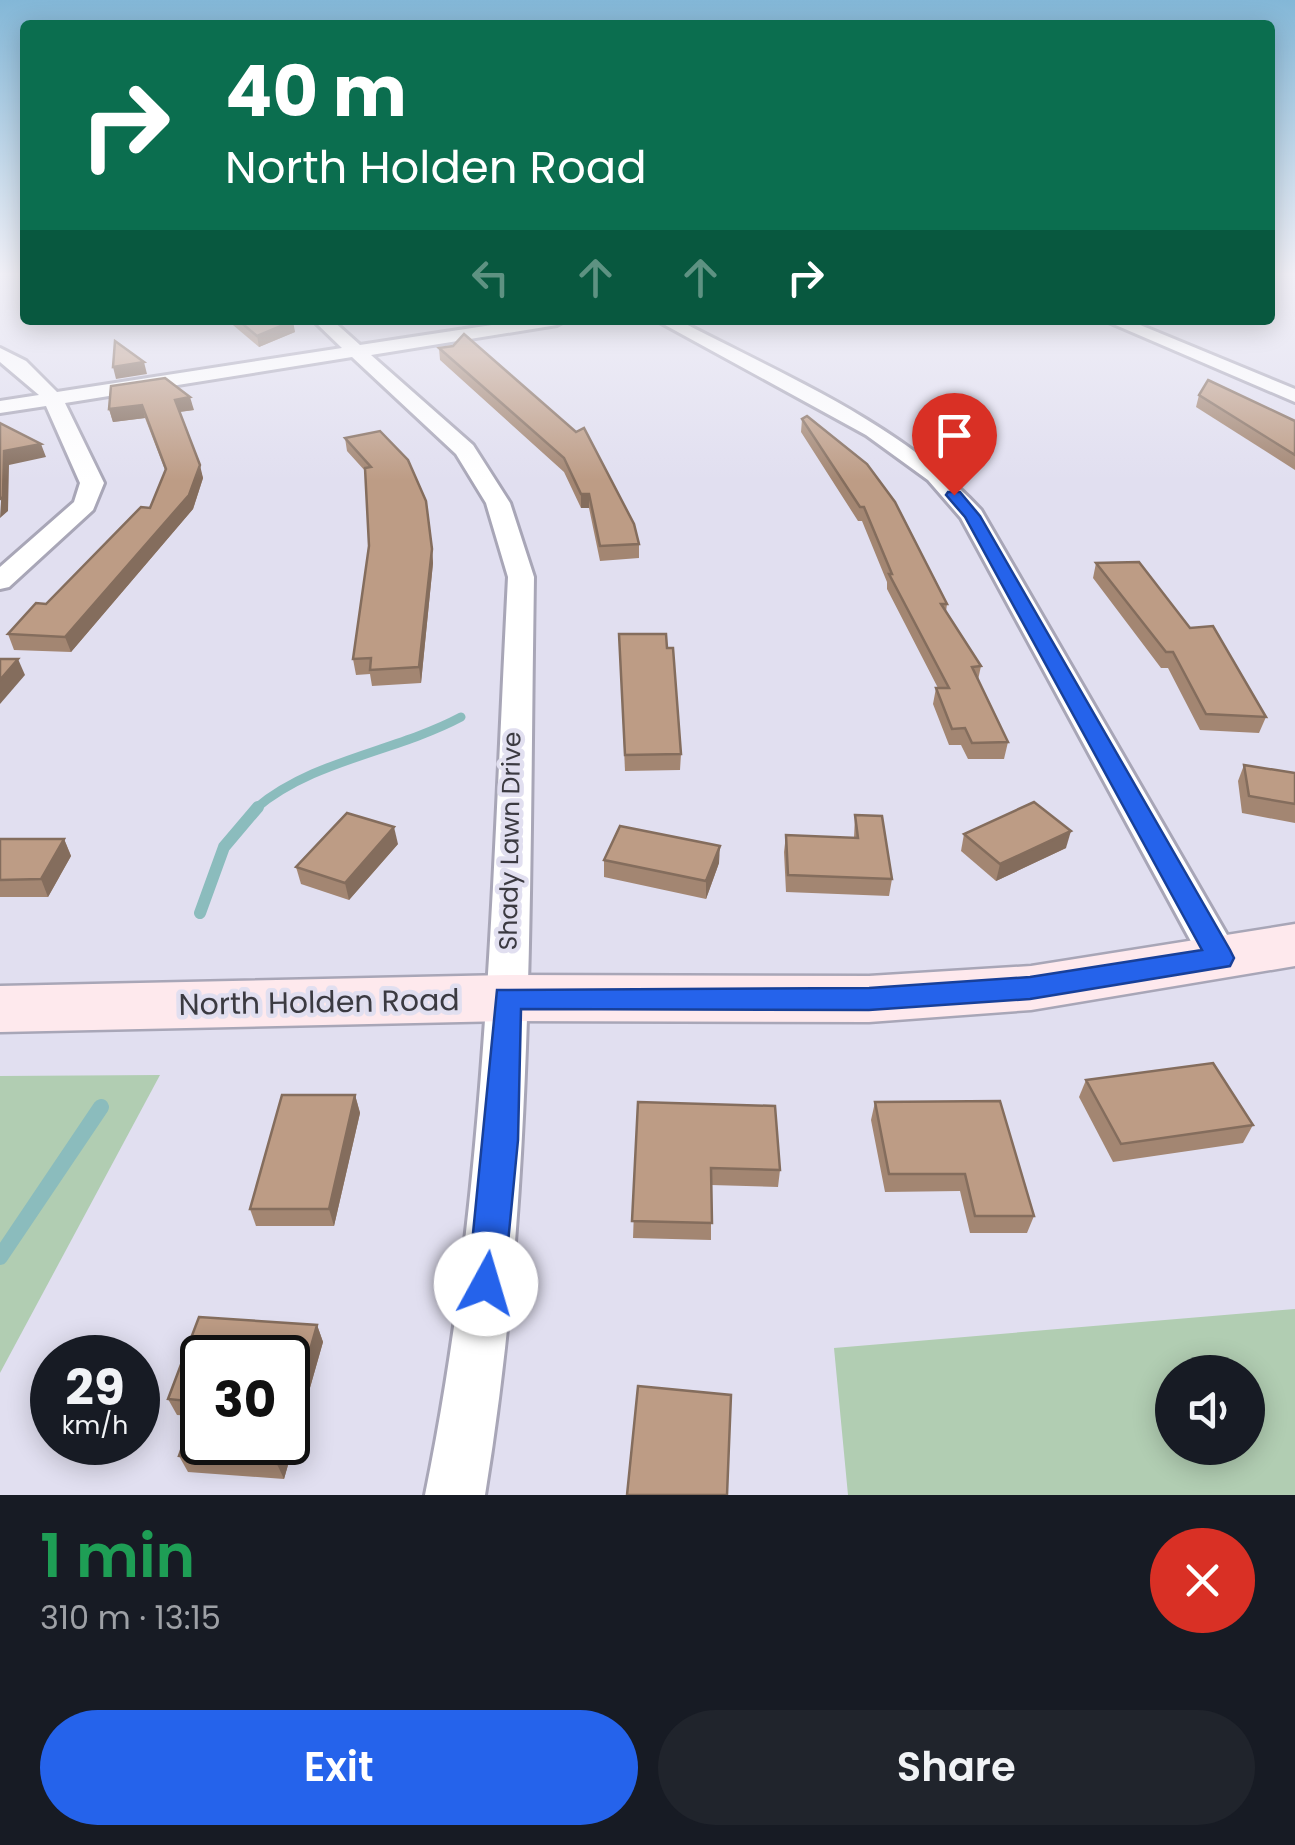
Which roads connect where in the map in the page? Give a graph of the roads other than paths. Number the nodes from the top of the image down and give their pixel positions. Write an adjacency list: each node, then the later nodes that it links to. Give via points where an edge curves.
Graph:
1 (347, 342): 5 (street, Shady Lawn Drive)
2 (427, 342): 5 (street)
3 (705, 342): 12 (street, via 873,431 936,475 972,516)
4 (1165, 342): 7 (street)
5 (360, 353): 8 (street); 13 (street, Shady Lawn Drive, via 465,450 498,503 520,577)
6 (0, 354): 8 (street, via 24,365)
7 (1295, 396)
8 (56, 398): 9 (street); 10 (street, via 92,483 85,506)
9 (0, 407)
10 (0, 582)
11 (1295, 945): 12 (main road, North Holden Road)
12 (1220, 958): 13 (main road, North Holden Road, via 1030,988 888,998)
13 (507, 998): 14 (main road, North Holden Road); 15 (street, Shady Lawn Drive, via 500,1159 474,1392)
14 (0, 1009)
15 (455, 1495)

